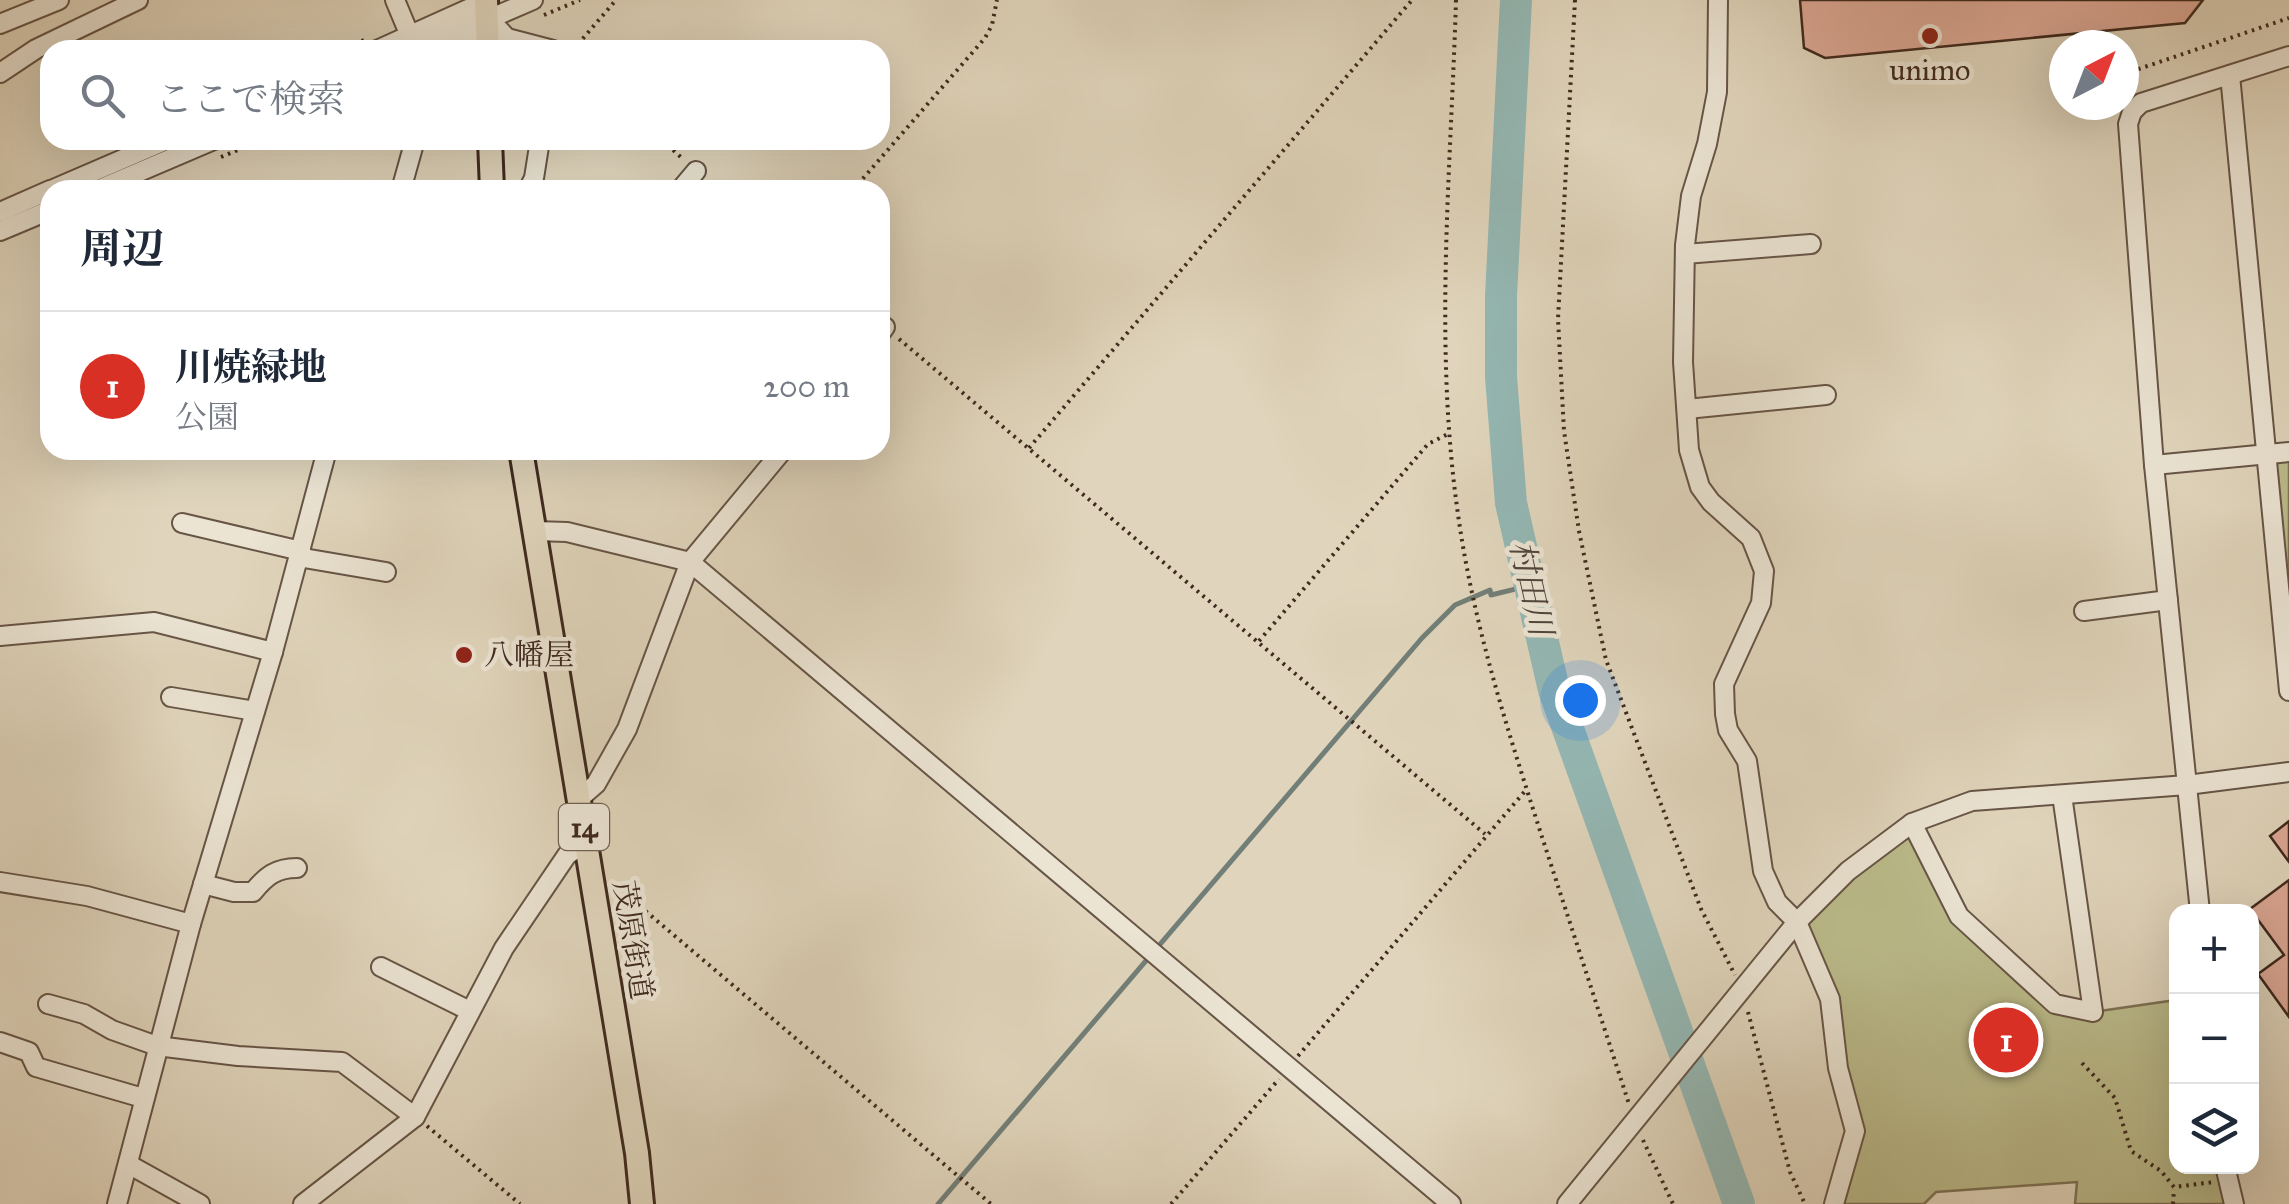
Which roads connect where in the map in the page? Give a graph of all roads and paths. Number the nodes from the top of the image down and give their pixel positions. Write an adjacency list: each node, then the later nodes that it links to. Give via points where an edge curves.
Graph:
1 (59, 0): 15 (street)
2 (138, 0): 16 (street)
3 (395, 0): 17 (street)
4 (533, 0): 12 (street)
5 (580, 0): 14 (path)
6 (616, 0): 22 (path)
7 (998, 0): 28 (path, via 984,38)
8 (1412, 0): 53 (path)
9 (1456, 0): 52 (path, via 1447,214)
10 (1576, 0): 89 (path, via 1558,319 1564,431 1579,531 1606,660 1702,910)
11 (1718, 0): 48 (street, via 1717,92 1691,196)
12 (487, 5): 18 (street); 19 (street); 20 (main road); 21 (street)
13 (2289, 18): 25 (path)
14 (529, 22)
15 (0, 24)
16 (55, 40)
17 (412, 40)
18 (419, 40)
19 (464, 40)
20 (488, 40)
21 (515, 40)
22 (582, 40)
23 (40, 47): 26 (street)
24 (2289, 56): 27 (street)
25 (2139, 69)
26 (0, 73)
27 (2230, 75): 55 (street); 59 (street, via 2141,103 2128,124)
28 (890, 146)
29 (144, 150): 36 (street)
30 (191, 150): 37 (street)
31 (411, 150): 38 (street)
32 (490, 150): 39 (main road)
33 (538, 150): 40 (street)
34 (887, 150): 42 (path)
35 (696, 170): 41 (street)
36 (73, 180)
37 (120, 180)
38 (404, 180)
39 (492, 180)
40 (533, 180)
41 (688, 180)
42 (861, 180)
43 (40, 194): 44 (street)
44 (0, 212)
45 (40, 214): 46 (street)
46 (0, 231)
47 (1810, 244): 48 (street)
48 (1685, 254): 51 (street)
49 (890, 336): 53 (path)
50 (1826, 394): 51 (street)
51 (1687, 408): 86 (street, via 1700,487 1751,538 1764,571 1761,603 1732,662 1724,699 1728,730 1750,772 1763,872 1777,902)
52 (1450, 432): 68 (path, via 1428,444); 75 (path, via 1474,608)
53 (1029, 448): 68 (path)
54 (2289, 452): 55 (street)
55 (2266, 454): 59 (street); 70 (street)
56 (324, 460): 62 (street)
57 (523, 460): 61 (main road, 茂原街道 / 14)
58 (775, 460): 63 (street)
59 (2154, 465): 65 (street)
60 (182, 523): 62 (street)
61 (535, 530): 63 (street); 77 (main road, 茂原街道 / 14)
62 (300, 554): 64 (street); 69 (street)
63 (690, 562): 77 (street, via 628,729 596,784); 95 (street)
64 (386, 572)
65 (2168, 600): 66 (street); 74 (street)
66 (2084, 611)
67 (0, 636): 69 (street, via 154,622)
68 (1258, 642): 79 (path)
69 (273, 652): 72 (street)
70 (2289, 691)
71 (171, 697): 72 (street)
72 (255, 711): 83 (street)
73 (2289, 772): 74 (street)
74 (2187, 785): 76 (street); 85 (street)
75 (1526, 790): 79 (path); 98 (path)
76 (2062, 795): 78 (street, via 1972,802); 78 (street, via 2093,1012 2056,1004 1959,916)
77 (580, 798): 80 (main road, 茂原街道 / 14)
78 (1912, 824): 86 (street, via 1859,862)
79 (1485, 834): 95 (path)
80 (586, 842): 84 (main road, 茂原街道 / 14); 91 (street, via 567,855 536,897)
81 (297, 868): 83 (street, via 266,876 253,892)
82 (0, 882): 87 (street)
83 (203, 884): 87 (street)
84 (594, 889): 106 (main road, 茂原街道 / 14); 107 (path, via 624,892)
85 (2199, 904)
86 (1798, 922): 89 (street); 113 (street, via 1830,999 1855,1132)
87 (191, 924): 93 (street)
88 (381, 968): 91 (street)
89 (1743, 990): 98 (street); 112 (path, via 1790,1172)
90 (48, 1004): 93 (street)
91 (470, 1011): 97 (street)
92 (0, 1042): 96 (street, via 29,1052 36,1067)
93 (157, 1046): 96 (street); 97 (street, via 342,1062)
94 (2082, 1063): 101 (path, via 2116,1098 2131,1151 2161,1170)
95 (1290, 1066): 108 (path); 109 (street)
96 (143, 1098): 99 (street)
97 (416, 1117): 104 (street); 105 (path)
98 (1636, 1124): 110 (street); 111 (path)
99 (128, 1164): 102 (street); 103 (street)
100 (2227, 1174): 101 (path); 115 (street)
101 (2174, 1188): 114 (path)
102 (117, 1204)
103 (200, 1204)
104 (303, 1204)
105 (520, 1204)
106 (642, 1204)
107 (991, 1204)
108 (1171, 1204)
109 (1451, 1204)
110 (1567, 1204)
111 (1673, 1204)
112 (1805, 1204)
113 (1834, 1204)
114 (2173, 1204)
115 (2234, 1204)

